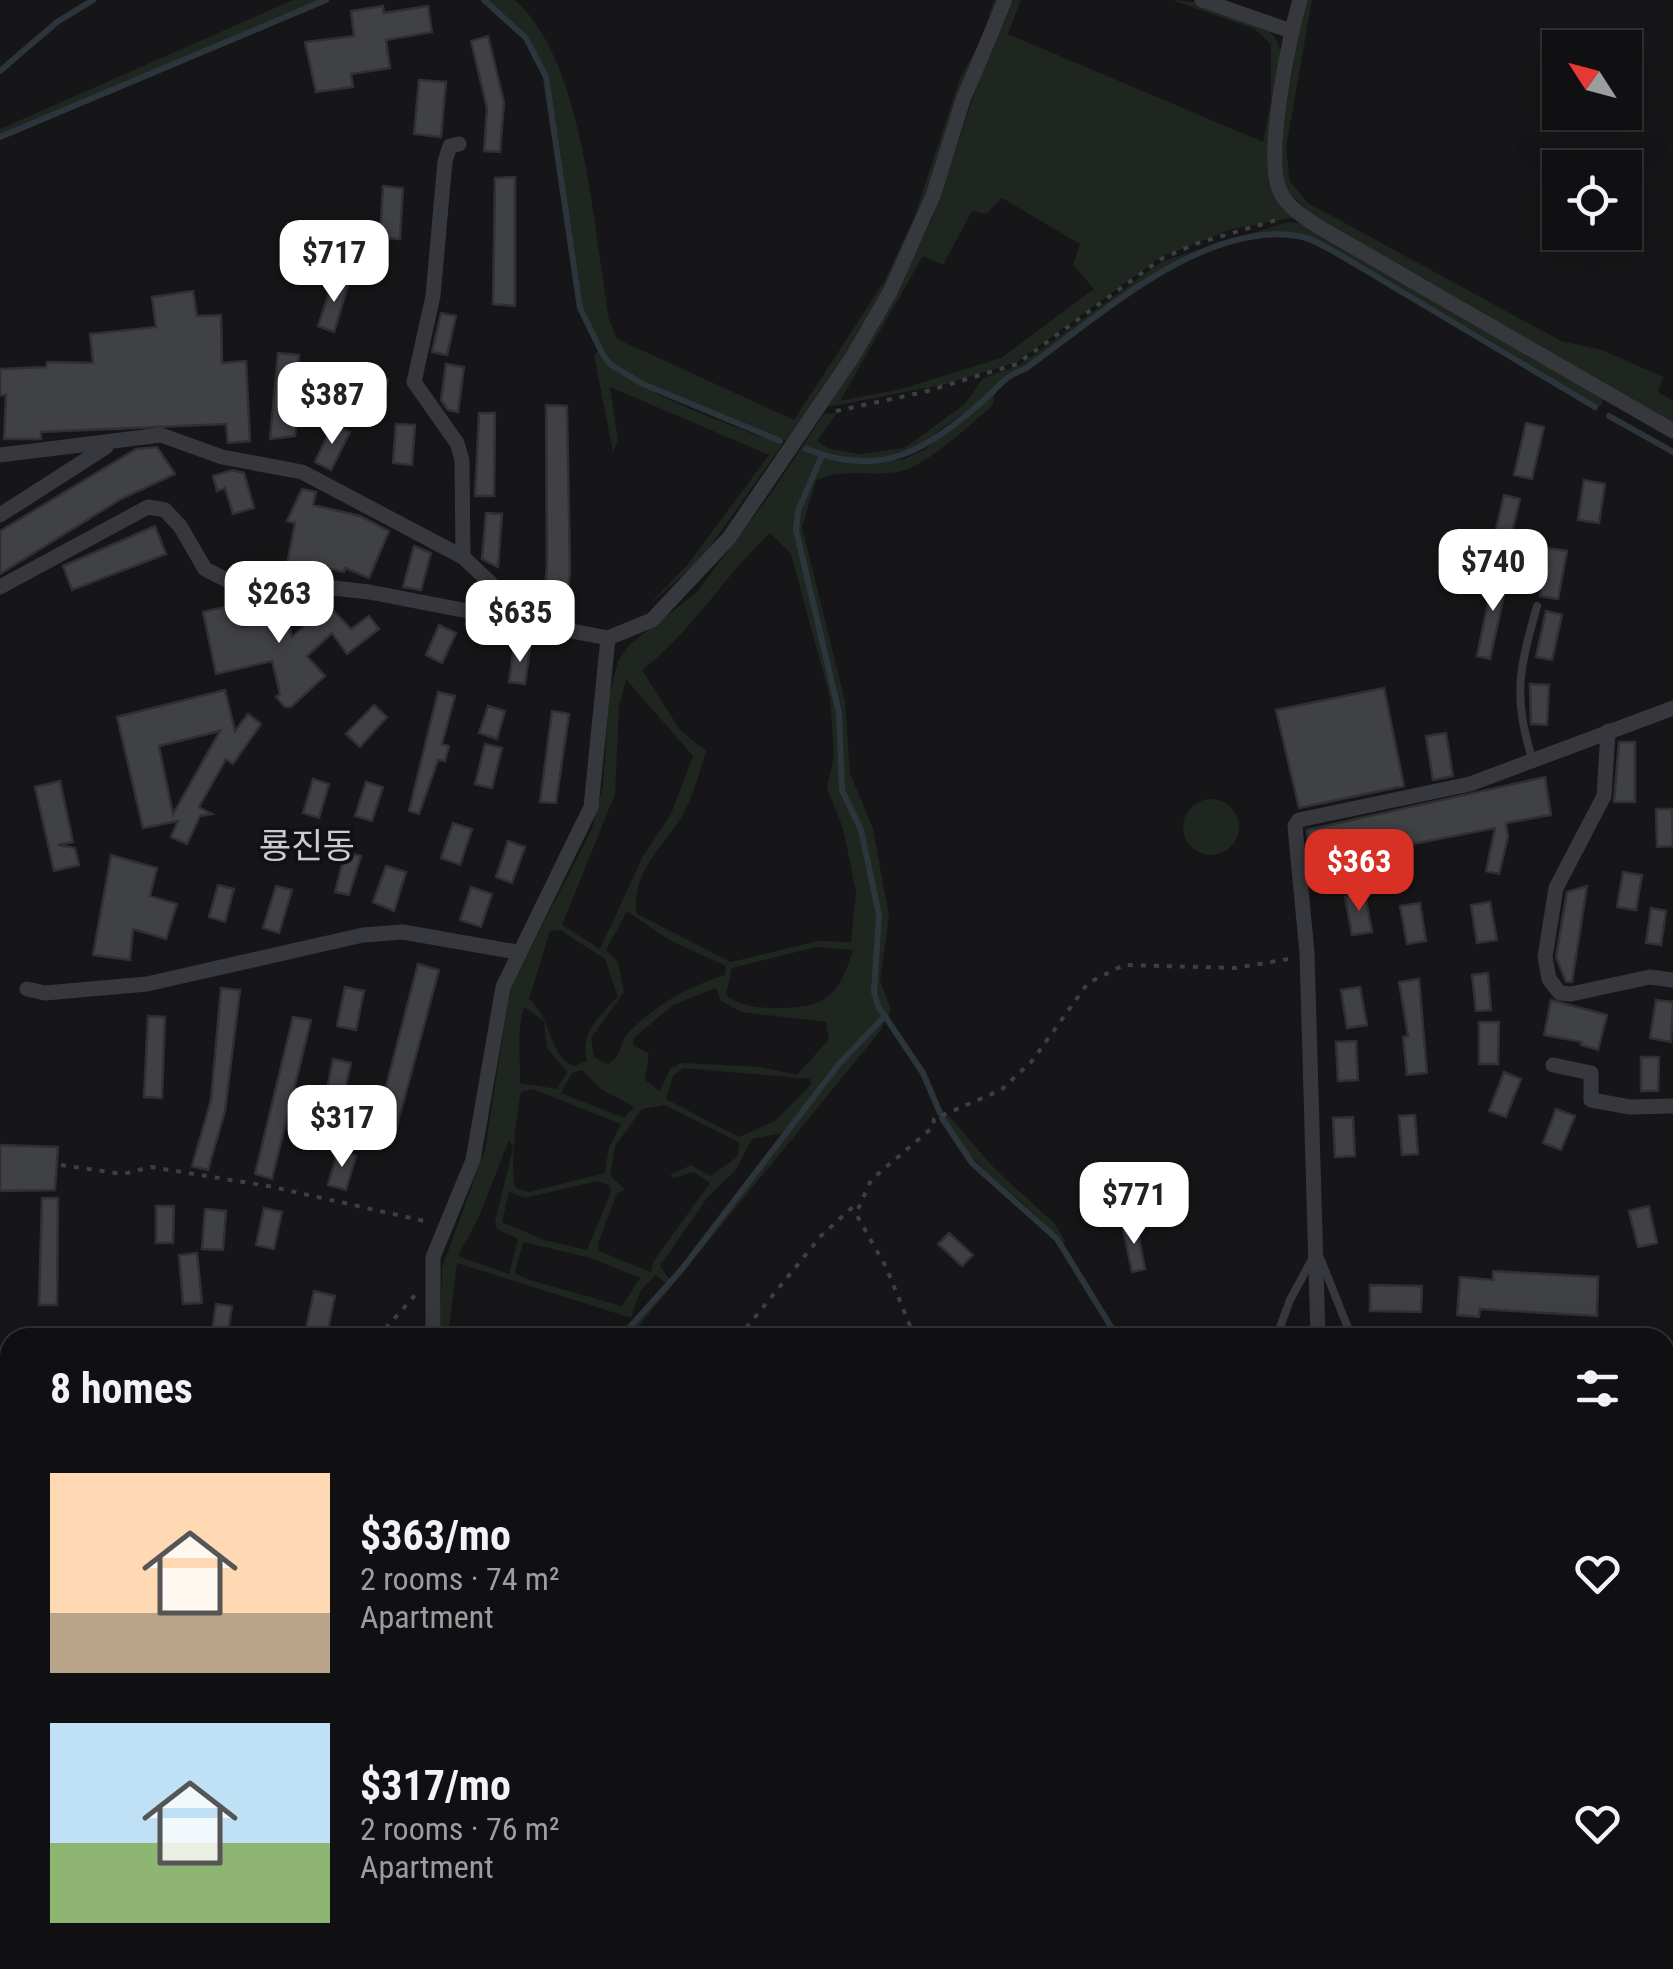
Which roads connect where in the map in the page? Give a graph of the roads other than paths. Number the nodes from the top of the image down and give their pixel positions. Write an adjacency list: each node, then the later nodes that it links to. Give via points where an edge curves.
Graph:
1 (1005, 0): 14 (street, via 916,238 854,356 730,538 652,620)
2 (1202, 0): 4 (street)
3 (1300, 0): 4 (street)
4 (1291, 31): 6 (street, via 1276,176 1288,202)
5 (459, 144): 10 (street, via 450,146 445,161 433,296 414,382 458,442)
6 (1673, 432)
7 (113, 442): 8 (street); 9 (street); 10 (street, via 161,435 222,457 302,472)
8 (0, 455)
9 (0, 515)
10 (463, 557): 13 (street)
11 (0, 587): 13 (street, via 148,507 165,510 205,569 229,581 369,592)
12 (1537, 606): 17 (lane, via 1518,675)
13 (538, 627): 14 (street)
14 (608, 638): 18 (street, via 591,807)
15 (1673, 708): 16 (street)
16 (1608, 731): 17 (street); 19 (street, via 1604,796 1556,888 1548,979 1571,994 1650,977)
17 (1532, 758): 23 (street, via 1470,784 1298,820 1295,826 1307,953)
18 (517, 952): 20 (street, via 403,932 363,935 146,984); 24 (street, via 503,987 472,1160 430,1277)
19 (1673, 980)
20 (28, 989)
21 (1553, 1065): 22 (street, via 1591,1073 1591,1100)
22 (1673, 1106)
23 (1317, 1250): 25 (lane); 26 (street); 27 (lane)
24 (434, 1328)
25 (1280, 1328)
26 (1318, 1328)
27 (1348, 1328)

